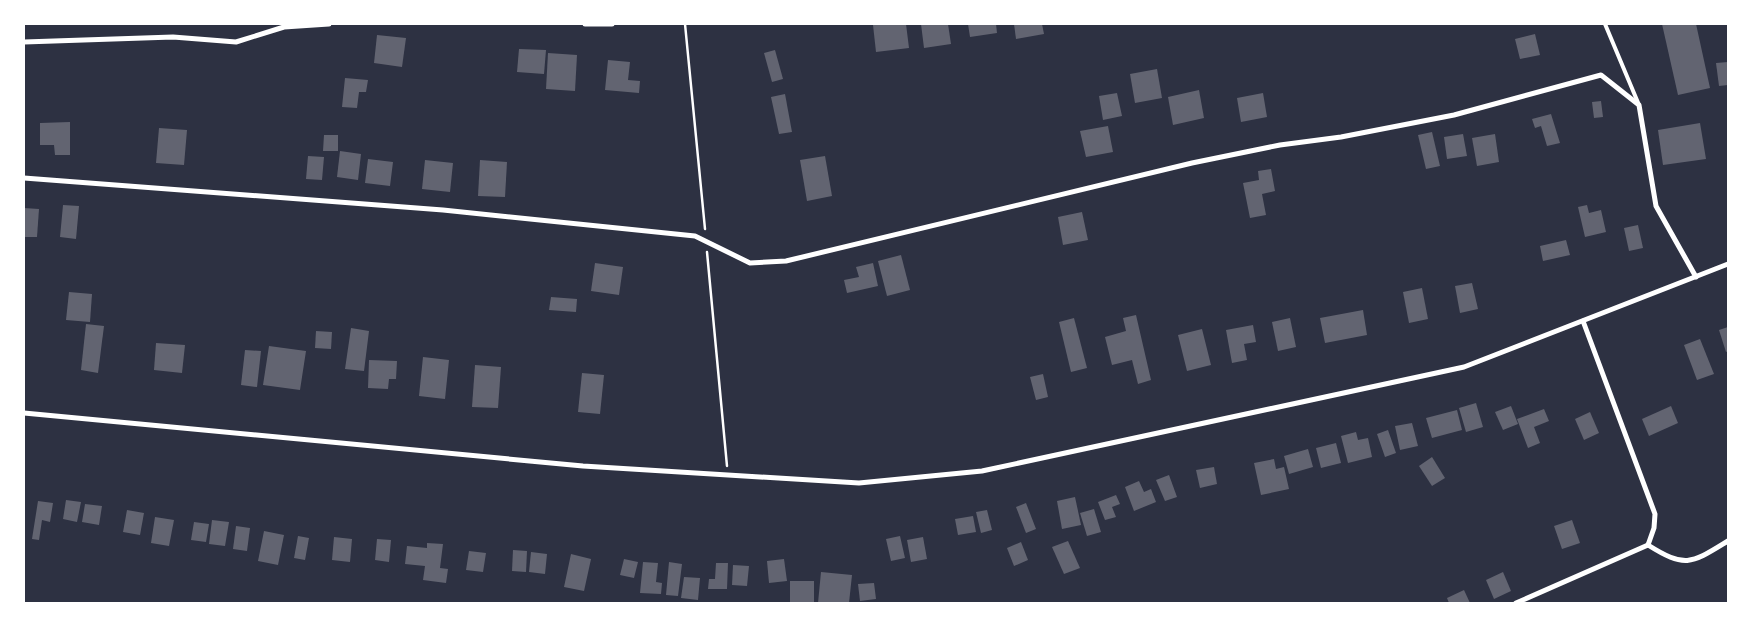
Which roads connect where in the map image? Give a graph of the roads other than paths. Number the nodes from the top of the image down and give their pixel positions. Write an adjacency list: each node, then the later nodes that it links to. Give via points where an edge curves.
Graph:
1 (328, 24): 5 (street, via 284,27 236,42 173,37)
2 (586, 24): 3 (street)
3 (612, 24)
4 (1604, 24): 6 (lane)
5 (24, 42)
6 (1639, 105): 7 (street, via 1601,75 1454,115 1341,137 1280,144 786,261 750,263 696,236 443,210); 9 (street, via 1656,206)
7 (24, 178)
8 (1728, 264): 9 (street)
9 (1696, 277): 10 (street)
10 (1583, 321): 11 (street, via 1464,367 982,471 859,483 583,466); 13 (street, via 1655,514)
11 (24, 413)
12 (1728, 541): 13 (street, via 1702,558 1684,562 1668,558)
13 (1648, 545): 14 (street)
14 (1516, 603)

